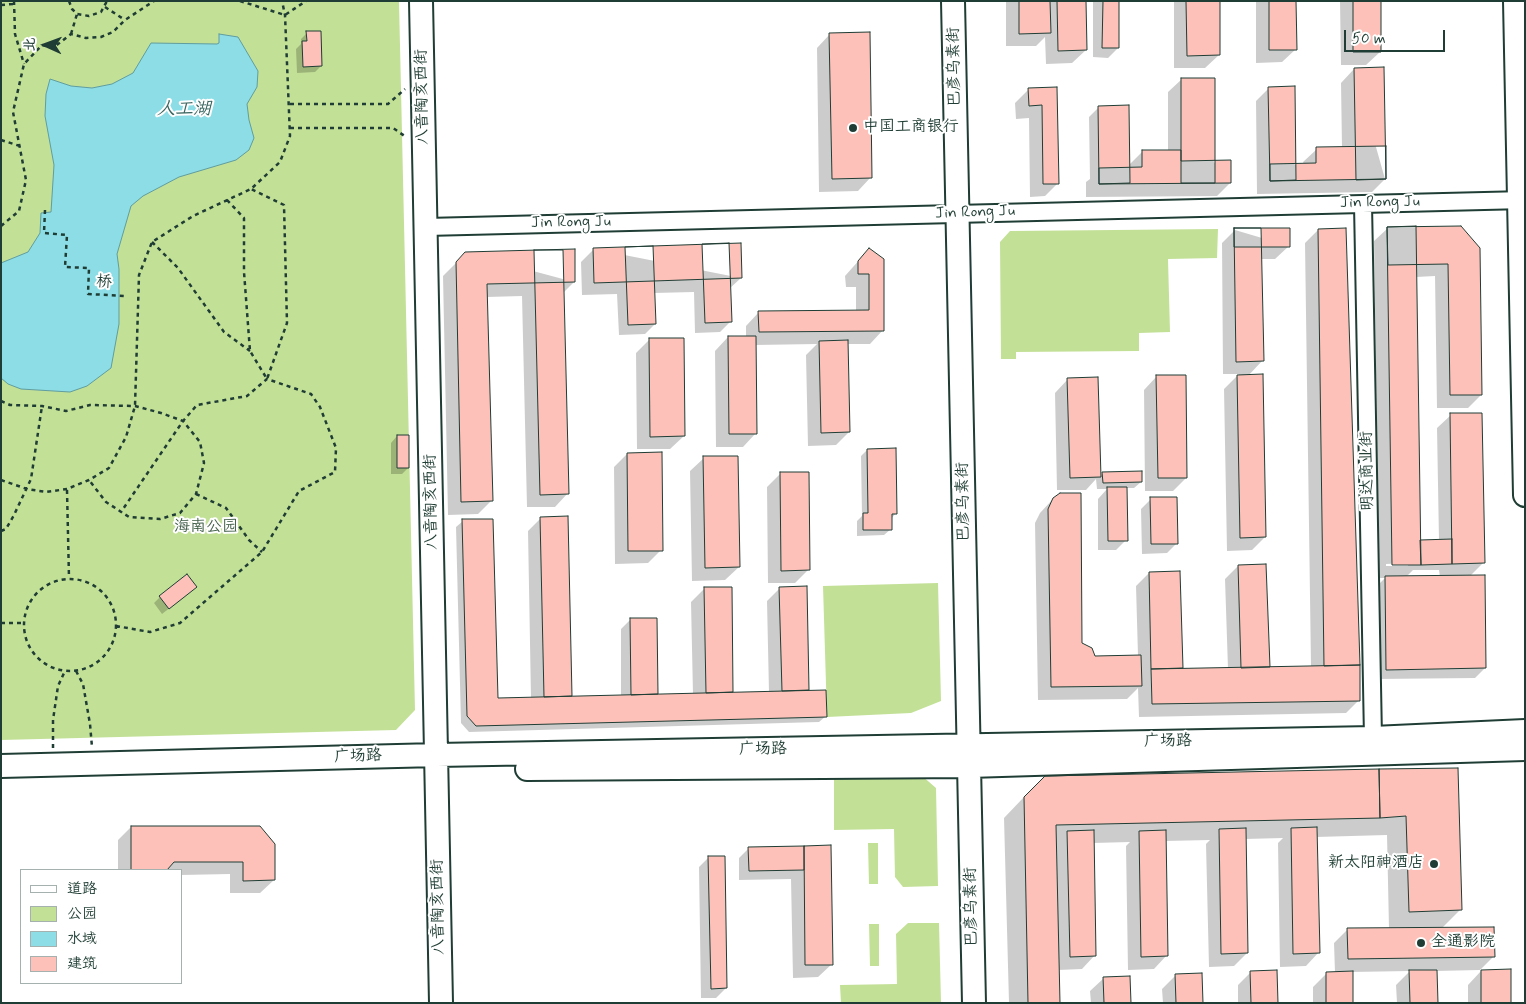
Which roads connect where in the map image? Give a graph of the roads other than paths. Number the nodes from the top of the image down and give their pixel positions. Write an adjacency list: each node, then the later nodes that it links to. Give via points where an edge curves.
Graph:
1 (422, 1): 8 (street, 八音陶亥西街)
2 (953, 1): 7 (street, 巴彦乌素街)
3 (960, 1): 7 (street, 巴彦乌素街)
4 (1515, 1): 5 (street)
5 (1522, 200): 6 (street, Jin Rong Ju); 9 (street)
6 (1363, 204): 7 (street, Jin Rong Ju); 11 (street, 明达商业街)
7 (961, 214): 8 (street, Jin Rong Ju); 13 (street, 巴彦乌素街)
8 (426, 227): 14 (street, 八音陶亥西街)
9 (1525, 495)
10 (1525, 731): 11 (street, 广场路)
11 (1373, 738): 13 (street, 广场路)
12 (1525, 749): 13 (street, 广场路)
13 (973, 756): 14 (street, 广场路); 18 (street, 巴彦乌素街); 19 (street, 巴彦乌素街)
14 (437, 762): 15 (street, 广场路); 16 (street, 广场路); 17 (street, 八音陶亥西街)
15 (1, 766)
16 (1, 779)
17 (441, 1003)
18 (974, 1003)
19 (982, 1003)

